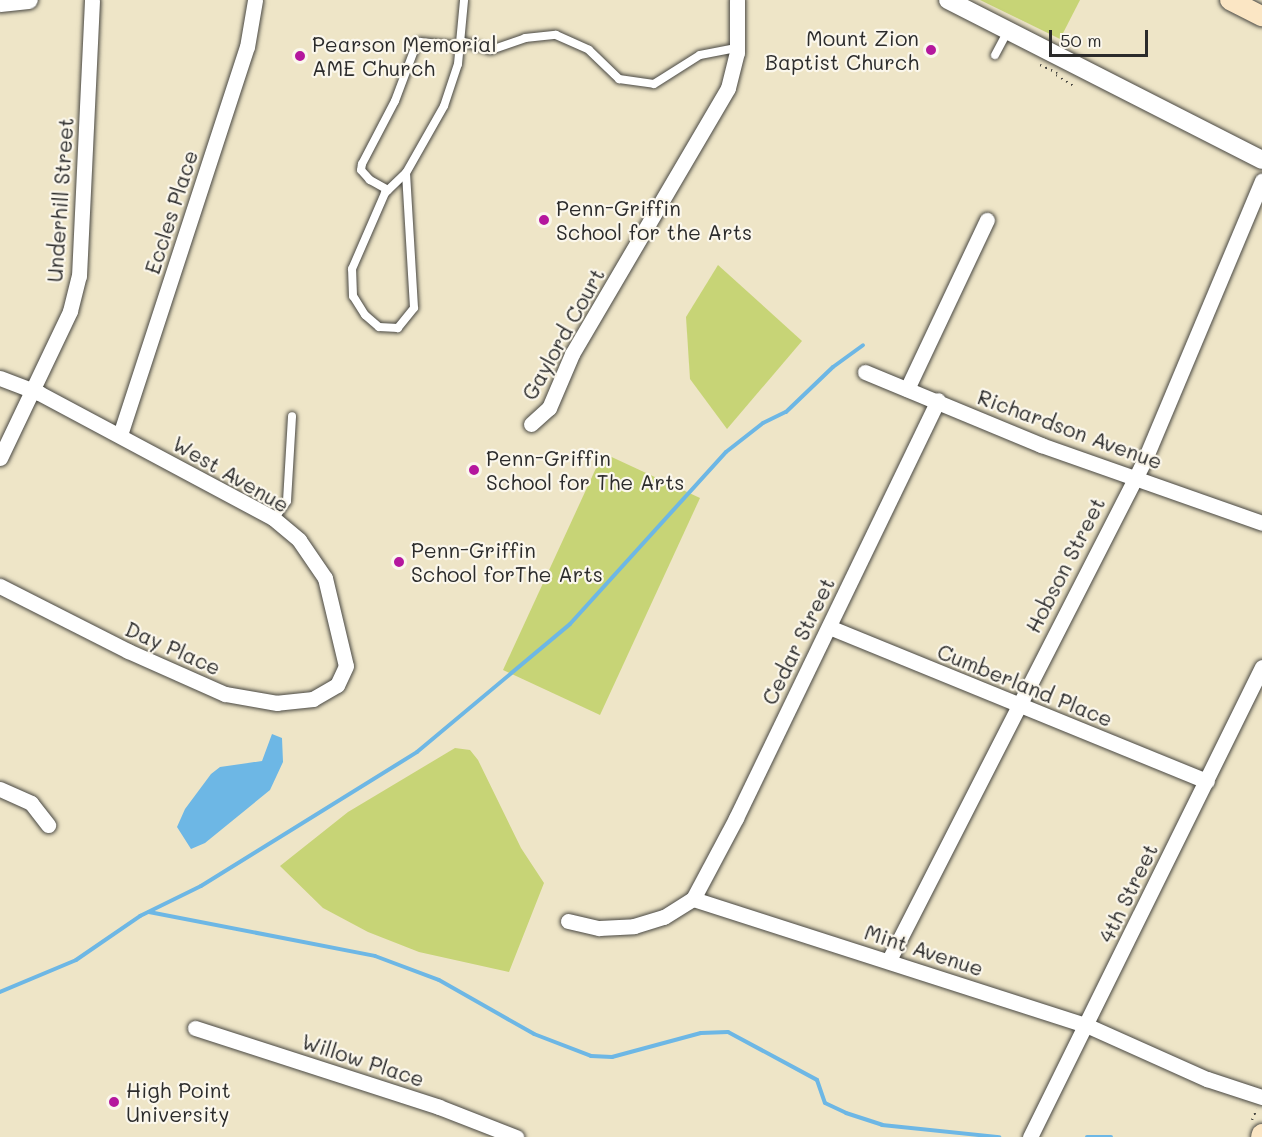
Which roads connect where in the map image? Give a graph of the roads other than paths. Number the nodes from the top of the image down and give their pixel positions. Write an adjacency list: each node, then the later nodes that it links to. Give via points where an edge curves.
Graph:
1 (29, 0): 8 (street)
2 (92, 0): 22 (street, Underhill Street, via 79,276 70,311)
3 (255, 0): 26 (street, Eccles Place, via 247,47)
4 (464, 0): 11 (lane)
5 (737, 0): 12 (street, Gaylord Court)
6 (948, 0): 10 (street)
7 (1230, 0): 9 (main road)
8 (0, 3)
9 (1262, 16)
10 (1008, 30): 13 (lane); 14 (street)
11 (461, 43): 12 (lane, via 491,50 525,38 556,35 589,50 619,80 654,84 700,55); 15 (lane, via 444,106); 17 (lane, via 416,45 395,101 362,164 370,180)
12 (737, 48): 25 (street, Gaylord Court, via 728,88 572,354 549,408)
13 (995, 55)
14 (1262, 160)
15 (406, 173): 17 (lane); 17 (lane, via 414,308 405,323 390,328 379,327 365,315 353,296 352,269)
16 (1262, 181): 28 (street, Hobson Street)
17 (388, 190)
18 (987, 220): 21 (street)
19 (865, 372): 21 (street, Richardson Avenue)
20 (0, 378): 22 (street, West Avenue)
21 (907, 389): 23 (street, Richardson Avenue)
22 (33, 390): 26 (street, West Avenue); 27 (street, Underhill Street)
23 (938, 400): 28 (street, Richardson Avenue, via 1041,445); 32 (street, Cedar Street)
24 (292, 416): 29 (lane, via 287,501)
25 (531, 424)
26 (120, 435): 29 (street, West Avenue)
27 (0, 458)
28 (1135, 475): 30 (street, Richardson Avenue); 35 (street, Hobson Street)
29 (274, 519): 34 (street, West Avenue, via 299,540 325,578 345,653)
30 (1262, 523)
31 (0, 586): 34 (street, Day Place, via 128,651 225,694 277,703 313,699)
32 (829, 627): 35 (street, Cumberland Place); 39 (street, Cedar Street)
33 (1262, 667): 36 (street, 4th Street)
34 (338, 685)
35 (1016, 706): 36 (street, Cumberland Place); 41 (street, Hobson Street)
36 (1207, 781): 42 (street, 4th Street)
37 (0, 789): 38 (street, via 31,803)
38 (48, 825)
39 (693, 899): 40 (street, via 664,917 634,926 599,928); 41 (street, Mint Avenue)
40 (568, 921)
41 (889, 960): 42 (street, Mint Avenue)
42 (1086, 1025): 44 (street, Mint Avenue); 46 (street, 4th Street)
43 (195, 1028): 45 (street, Willow Place, via 439,1107)
44 (1261, 1100)
45 (516, 1137)
46 (1030, 1137)

